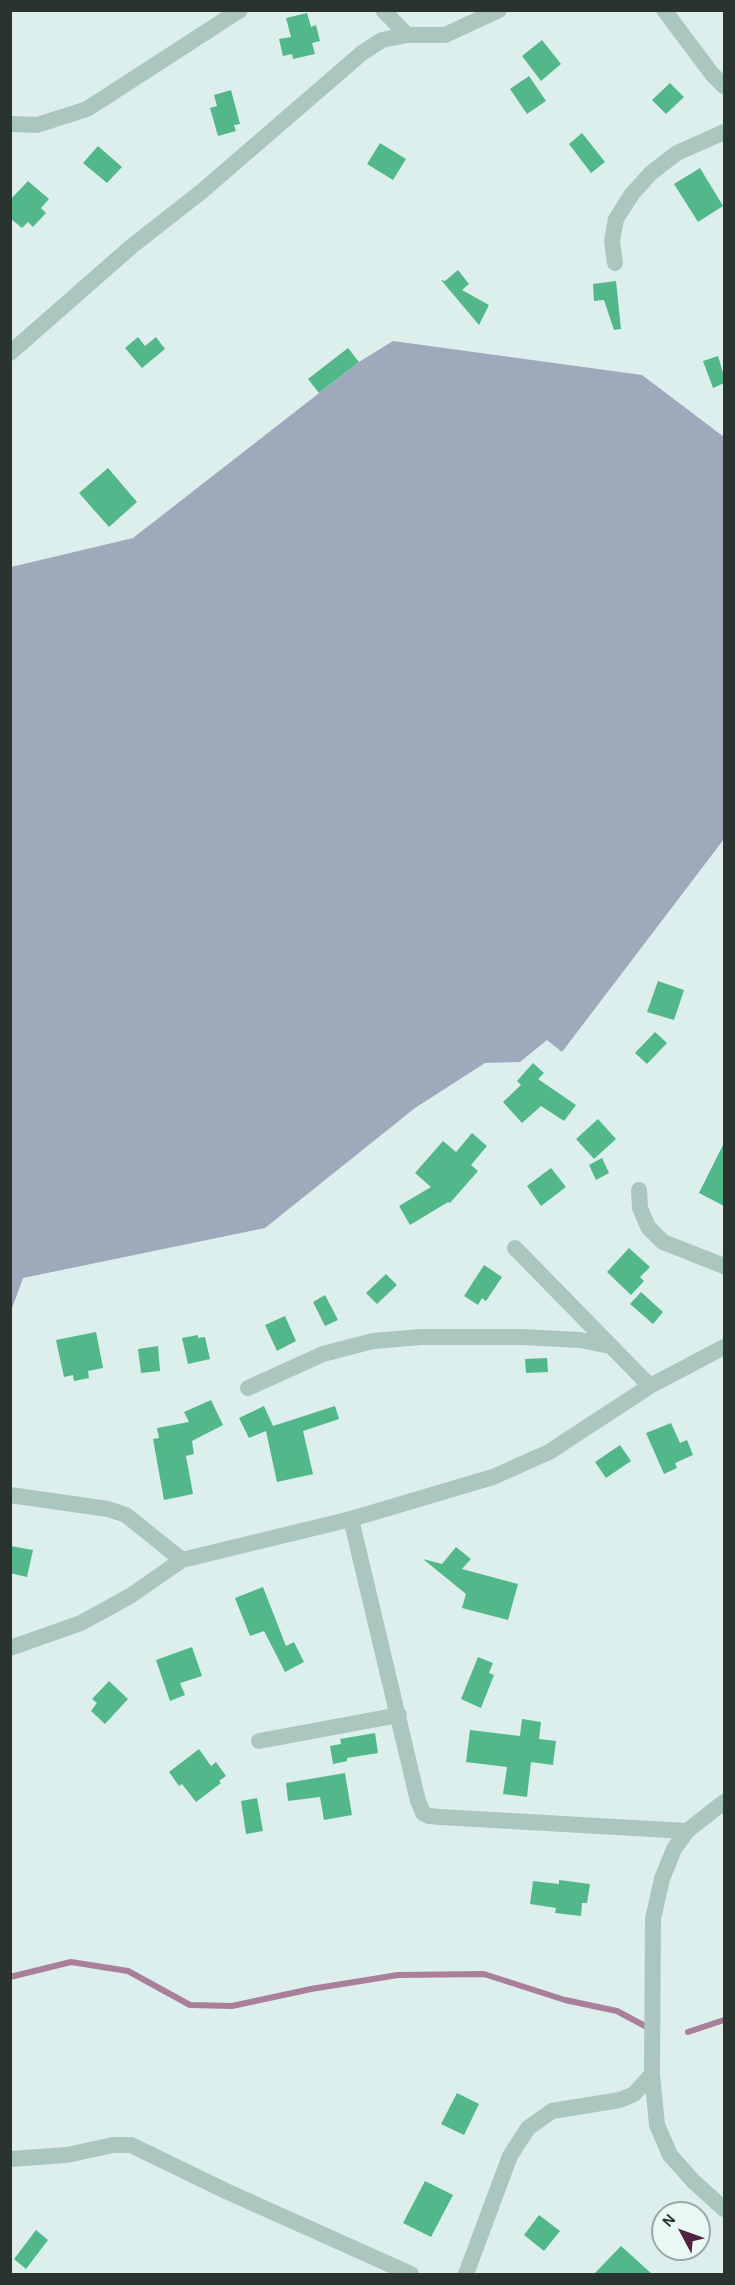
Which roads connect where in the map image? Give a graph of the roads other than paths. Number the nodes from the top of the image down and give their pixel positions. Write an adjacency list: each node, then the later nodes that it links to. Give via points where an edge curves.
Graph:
1 (240, 10): 7 (street, via 87,110 37,125)
2 (382, 10): 5 (street)
3 (499, 10): 5 (street, via 445,35)
4 (664, 10): 6 (street)
5 (407, 35): 10 (street, via 382,40 362,53)
6 (724, 86)
7 (10, 124)
8 (724, 132): 9 (street, via 677,153 632,194 616,219 612,242)
9 (615, 263)
10 (10, 353)
11 (639, 1190): 13 (street, via 640,1208 648,1227 663,1242)
12 (515, 1248): 14 (street)
13 (724, 1266)
14 (610, 1346): 16 (street); 17 (street, via 523,1337 373,1341 323,1354)
15 (724, 1347): 16 (street)
16 (650, 1386): 19 (street, via 549,1452 493,1477)
17 (248, 1388)
18 (10, 1495): 20 (street, via 126,1515)
19 (351, 1519): 20 (street); 22 (street)
20 (182, 1560): 21 (street, via 130,1596 81,1623)
21 (10, 1648)
22 (399, 1715): 23 (street); 25 (street, via 418,1801 423,1813 429,1816)
23 (259, 1741)
24 (724, 1802): 25 (street)
25 (687, 1831): 26 (street, via 674,1849 662,1880 653,1919)
26 (652, 2074): 28 (street, via 657,2125 670,2155); 30 (street, via 634,2094 620,2100 552,2111 528,2128 510,2156)
27 (10, 2159): 29 (street, via 67,2156 113,2145 131,2145)
28 (724, 2209)
29 (411, 2274)
30 (466, 2274)

